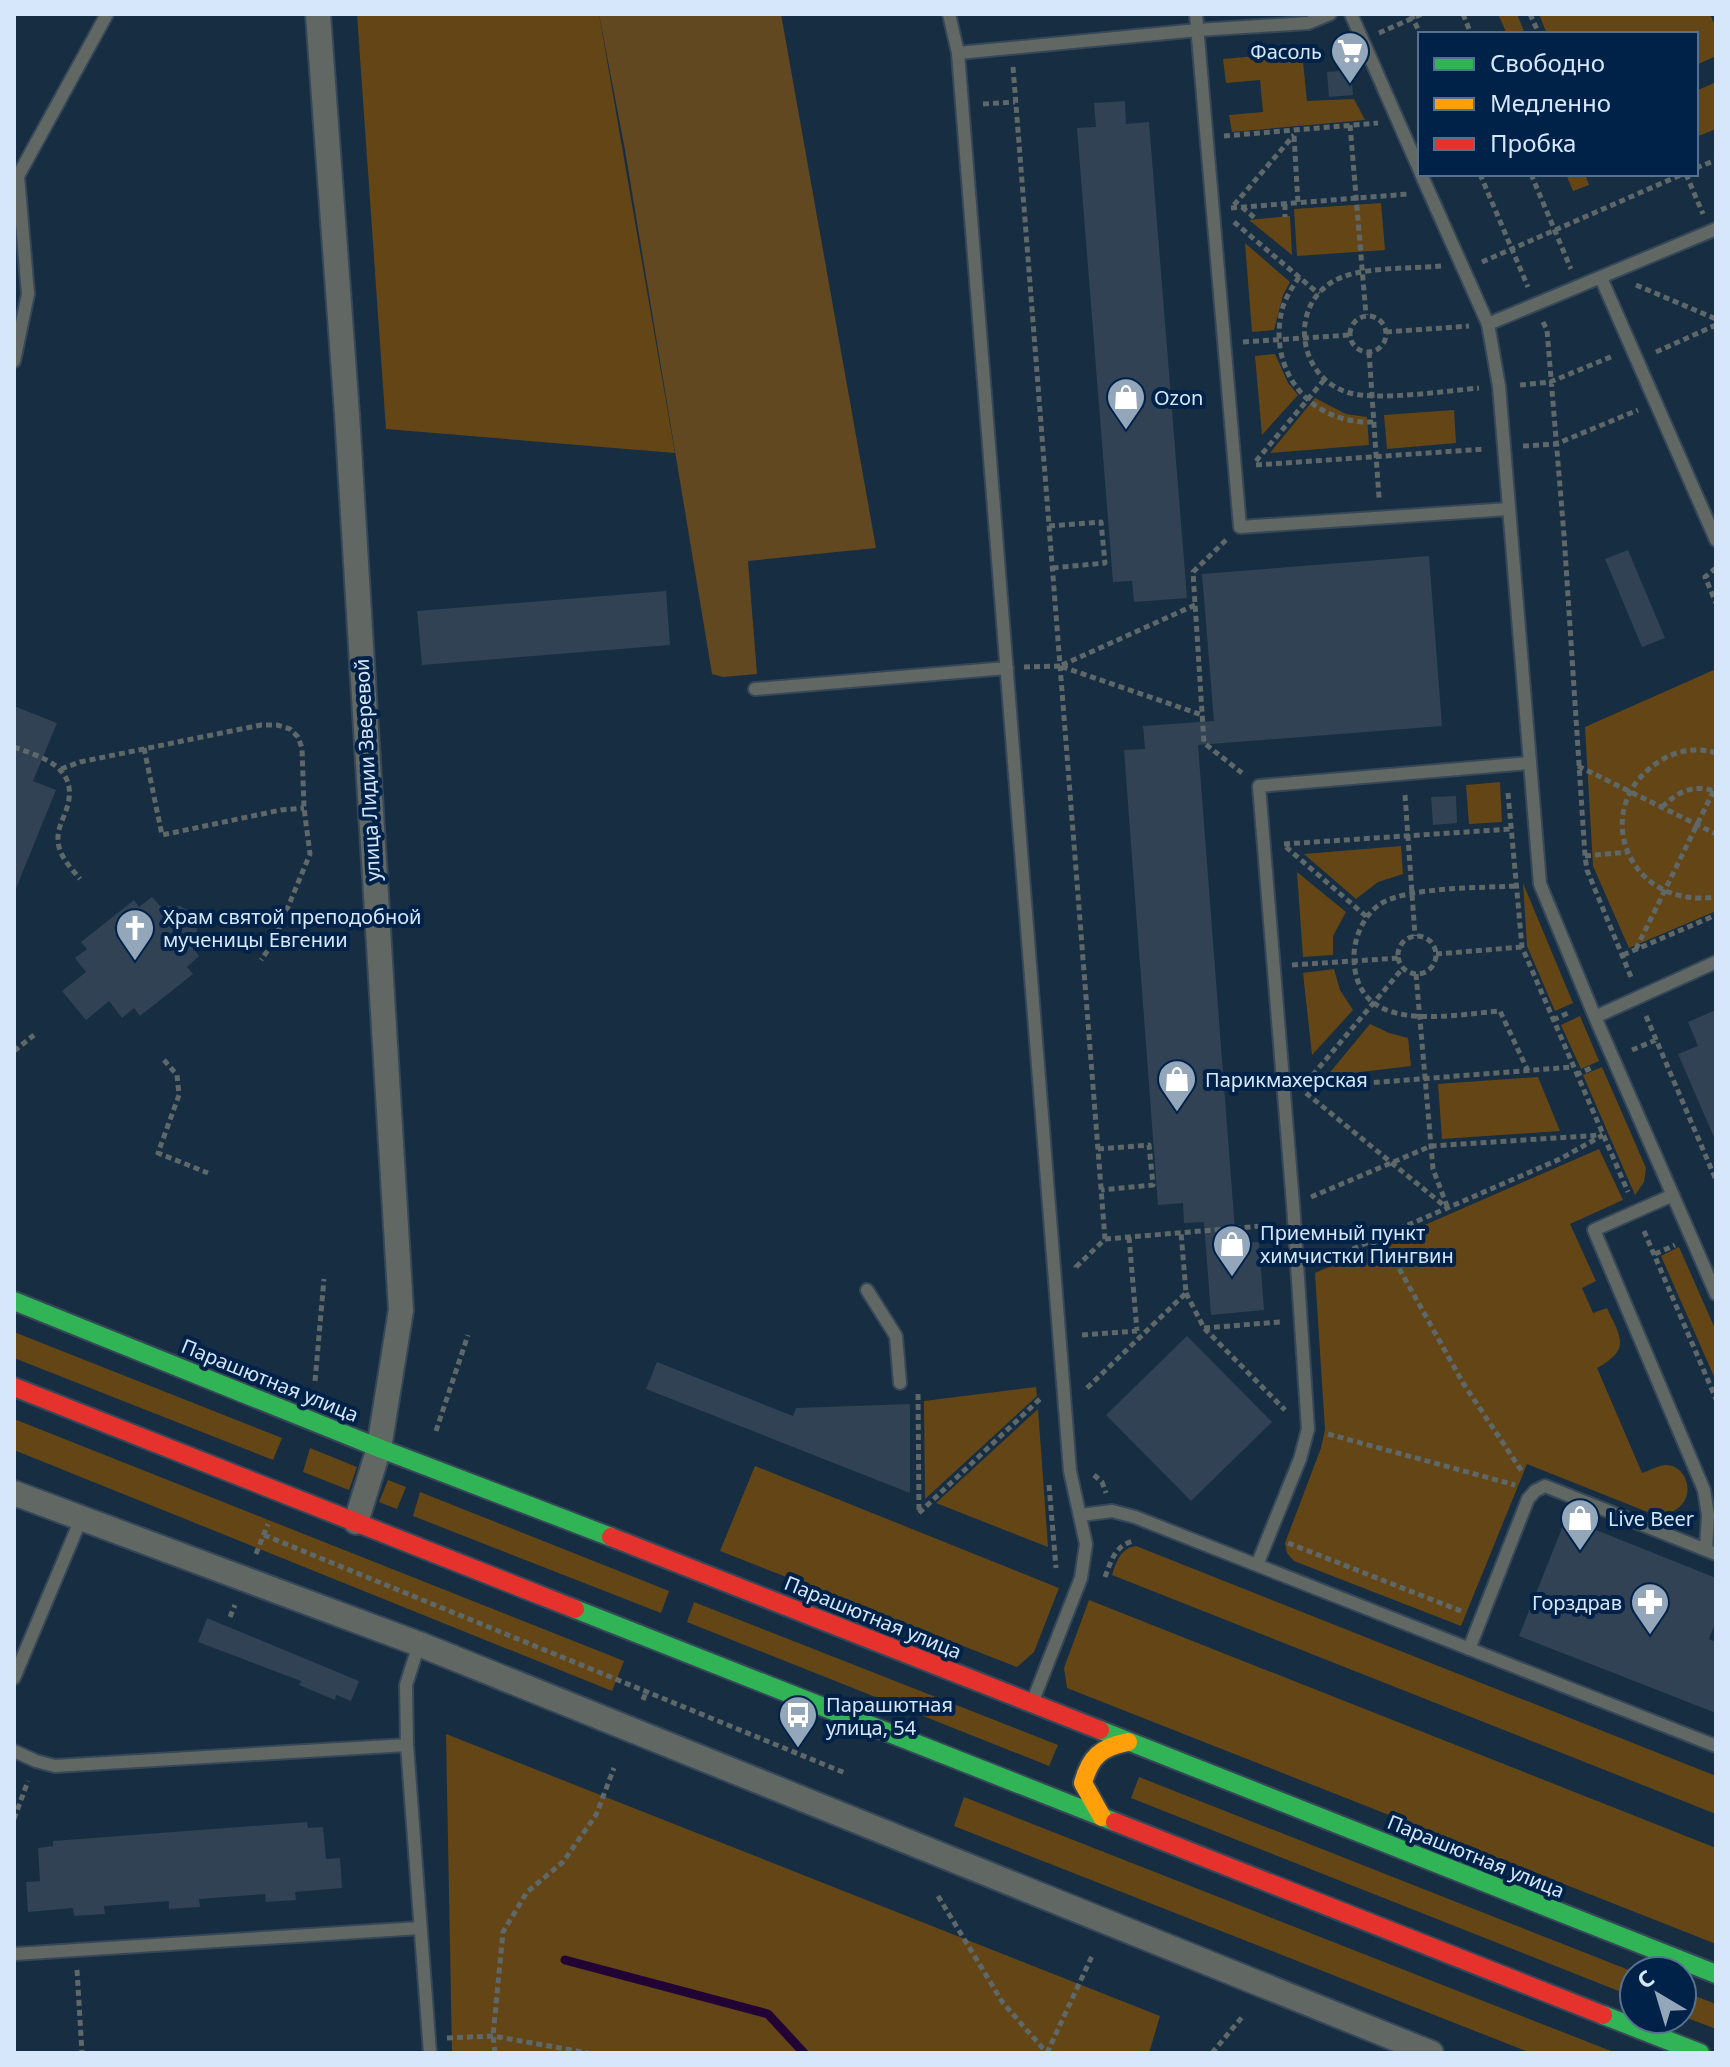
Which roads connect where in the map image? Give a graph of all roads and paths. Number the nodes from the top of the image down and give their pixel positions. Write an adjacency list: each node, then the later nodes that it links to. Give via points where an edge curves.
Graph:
1 (107, 14): 54 (lane, via 18,176 28,294)
2 (318, 14): 182 (street, улица Лидии Зверевой, via 401,1310)
3 (949, 14): 11 (lane)
4 (1196, 14): 9 (lane)
5 (1330, 14): 9 (lane, via 1308,23)
6 (1351, 14): 10 (lane)
7 (1422, 14): 8 (path)
8 (1412, 16): 10 (path)
9 (1198, 30): 11 (lane); 18 (lane)
10 (1362, 40): 15 (lane)
11 (958, 53): 80 (lane)
12 (1013, 68): 13 (path)
13 (1015, 102): 14 (path); 71 (path)
14 (981, 104)
15 (1398, 121): 16 (path); 19 (lane)
16 (1350, 125): 17 (path); 25 (path)
17 (1294, 133): 18 (path); 26 (path); 29 (path)
18 (1207, 137): 30 (lane)
19 (1418, 165)
20 (1423, 176): 24 (lane)
21 (1481, 176): 35 (path)
22 (1532, 176): 34 (path)
23 (1678, 176): 34 (path)
24 (1429, 192): 25 (path); 36 (lane)
25 (1356, 198): 26 (path); 37 (path)
26 (1298, 203): 27 (path)
27 (1285, 204): 28 (path); 31 (path)
28 (1242, 207): 29 (path); 32 (path)
29 (1232, 208): 30 (path); 39 (path, via 1234,221)
30 (1213, 209): 51 (lane)
31 (1285, 217)
32 (1256, 219)
33 (1716, 229): 38 (lane)
34 (1555, 230): 35 (path); 40 (path)
35 (1512, 249): 36 (path); 42 (path)
36 (1461, 265): 37 (path); 45 (lane)
37 (1363, 272): 41 (path, via 1330,283); 43 (path)
38 (1605, 276): 40 (lane); 44 (path); 53 (lane)
39 (1299, 277): 41 (path); 50 (path, via 1282,307)
40 (1578, 288): 42 (lane)
41 (1319, 294): 49 (path, via 1304,322)
42 (1536, 305): 45 (lane); 56 (path, via 1547,330)
43 (1366, 315): 47 (path, via 1377,318); 48 (path, via 1356,320)
44 (1716, 319)
45 (1488, 324): 47 (path); 69 (lane)
46 (1716, 325): 53 (path)
47 (1386, 332): 52 (path, via 1380,348)
48 (1350, 335): 49 (path); 52 (path, via 1354,346)
49 (1304, 339): 50 (path); 55 (path)
50 (1279, 340): 51 (path); 60 (path, via 1289,373)
51 (1225, 344): 68 (lane)
52 (1369, 352): 59 (path)
53 (1634, 355): 56 (path); 61 (lane)
54 (14, 361)
55 (1324, 379): 59 (path, via 1351,394); 60 (path)
56 (1550, 382): 57 (path); 63 (path)
57 (1519, 385)
58 (1476, 388): 59 (path)
59 (1372, 396): 62 (path)
60 (1307, 399): 62 (path, via 1334,418); 67 (path)
61 (1655, 402): 63 (path); 73 (lane)
62 (1374, 422): 66 (path)
63 (1556, 444): 64 (path); 88 (path)
64 (1524, 446)
65 (1481, 449): 66 (path)
66 (1376, 457): 67 (path); 70 (path)
67 (1253, 465): 68 (path)
68 (1235, 467): 72 (lane)
69 (1509, 509): 70 (lane); 86 (lane)
70 (1381, 519): 72 (lane)
71 (1049, 526): 74 (path); 74 (path, via 1101,522 1105,563)
72 (1240, 527): 77 (path, via 1193,572)
73 (1716, 540)
74 (1052, 568): 78 (path)
75 (1716, 568): 76 (path, via 1705,577)
76 (1716, 603)
77 (1195, 605): 78 (path); 82 (path)
78 (1060, 666): 79 (path); 82 (path); 142 (path)
79 (1023, 667)
80 (1007, 668): 81 (lane); 187 (lane, via 1070,1471)
81 (755, 689)
82 (1202, 715): 91 (path, via 1204,743)
83 (14, 747): 89 (path)
84 (144, 748): 89 (path); 95 (path, via 261,725 290,729 302,748); 95 (path, via 162,835)
85 (1716, 753): 93 (path, via 1672,754 1641,776)
86 (1530, 763): 87 (lane); 127 (lane, via 1540,884)
87 (1506, 765): 90 (lane); 97 (path)
88 (1578, 766): 93 (path); 103 (path)
89 (61, 769): 104 (path, via 69,785 58,843)
90 (1403, 774): 91 (lane); 99 (path)
91 (1259, 786): 101 (lane)
92 (1715, 790): 94 (path, via 1687,789); 96 (path)
93 (1630, 792): 94 (path); 102 (path, via 1622,827)
94 (1662, 807): 96 (path)
95 (304, 808): 117 (path, via 310,854)
96 (1698, 825): 98 (path); 106 (path)
97 (1511, 829): 99 (path); 105 (path)
98 (1716, 834)
99 (1408, 835): 100 (path); 107 (path)
100 (1283, 844): 101 (path); 110 (path)
101 (1264, 846): 120 (lane)
102 (1628, 852): 103 (path); 106 (path)
103 (1585, 856): 115 (path)
104 (80, 879)
105 (1515, 886): 107 (path); 112 (path)
106 (1664, 892): 108 (path, via 1682,898); 113 (path)
107 (1412, 894): 110 (path, via 1380,904); 111 (path)
108 (1716, 897)
109 (1716, 915): 113 (path)
110 (1367, 917): 118 (path)
111 (1415, 936): 114 (path, via 1432,943); 116 (path, via 1404,941)
112 (1522, 947): 114 (path); 134 (path)
113 (1636, 949): 115 (path)
114 (1436, 954): 122 (path, via 1428,970)
115 (1623, 955): 123 (path)
116 (1399, 958): 118 (path); 121 (path)
117 (261, 960)
118 (1354, 960): 120 (path); 124 (path, via 1363,989)
119 (1716, 962): 127 (lane)
120 (1273, 967): 139 (lane)
121 (1403, 968): 122 (path); 124 (path)
122 (1416, 974): 126 (path)
123 (1632, 982)
124 (1374, 1003): 126 (path, via 1389,1012); 138 (path)
125 (1645, 1014): 129 (path)
126 (1420, 1017): 135 (path, via 1500,1011); 137 (path)
127 (1595, 1017): 147 (lane)
128 (34, 1035): 130 (path)
129 (1656, 1040): 131 (path); 145 (path)
130 (14, 1051)
131 (1630, 1051)
132 (164, 1060): 144 (path, via 177,1075 179,1095 158,1153)
133 (1599, 1065): 136 (path)
134 (1573, 1067): 135 (path); 136 (path)
135 (1528, 1071): 137 (path)
136 (1576, 1075): 140 (path)
137 (1425, 1079): 138 (path); 141 (path)
138 (1301, 1088): 139 (path); 143 (path)
139 (1283, 1090): 148 (lane)
140 (1603, 1135): 141 (path); 149 (path); 150 (path)
141 (1431, 1146): 143 (path); 149 (path)
142 (1098, 1149): 146 (path); 146 (path, via 1149,1145 1153,1185)
143 (1391, 1163): 148 (path); 149 (path)
144 (208, 1173)
145 (1716, 1180)
146 (1101, 1190): 154 (path)
147 (1673, 1195): 150 (lane); 163 (lane)
148 (1293, 1204): 151 (lane)
149 (1447, 1208): 155 (path)
150 (1636, 1211): 157 (path); 194 (lane, via 1594,1230 1704,1490)
151 (1294, 1224): 152 (path); 158 (lane)
152 (1181, 1232): 153 (path); 162 (path)
153 (1129, 1237): 154 (path); 168 (path)
154 (1105, 1239): 159 (path, via 1076,1267)
155 (1371, 1241): 158 (path); 185 (path, via 1395,1261 1463,1383)
156 (1677, 1244): 157 (path)
157 (1654, 1254): 178 (path)
158 (1298, 1273): 165 (lane)
159 (1077, 1278)
160 (324, 1279): 172 (path)
161 (867, 1290): 174 (lane, via 896,1336)
162 (1186, 1293): 166 (path); 167 (path)
163 (1716, 1294)
164 (14, 1301): 182 (main road, Парашютная улица)
165 (1301, 1320): 166 (path); 180 (lane)
166 (1204, 1328): 180 (path)
167 (1147, 1330): 168 (path); 176 (path)
168 (1137, 1331): 170 (path, via 1082,1335)
169 (468, 1335): 181 (path)
170 (1083, 1348)
171 (1085, 1375): 176 (path)
172 (315, 1381)
173 (918, 1382): 177 (path, via 919,1513)
174 (900, 1383)
175 (14, 1387): 189 (main road)
176 (1087, 1388): 179 (path)
177 (1041, 1398)
178 (1716, 1399)
179 (1087, 1403)
180 (1308, 1429): 185 (path); 192 (lane)
181 (436, 1431)
182 (379, 1448): 189 (street, улица Лидии Зверевой); 208 (main road, Парашютная улица)
183 (1091, 1465): 184 (path)
184 (1102, 1482)
185 (1535, 1491): 194 (lane, via 1545,1486); 202 (lane)
186 (14, 1493): 188 (street)
187 (1081, 1515): 196 (lane, via 1112,1511 1135,1517); 208 (lane, via 1086,1544 1081,1578)
188 (81, 1519): 203 (street); 205 (lane)
189 (356, 1522): 216 (main road)
190 (268, 1523): 191 (path)
191 (264, 1535): 195 (path); 198 (path)
192 (1269, 1536): 196 (lane); 202 (path)
193 (1136, 1541): 199 (path, via 1123,1543 1115,1553)
194 (1711, 1552)
195 (256, 1554)
196 (1257, 1565): 204 (lane)
197 (383, 1570): 198 (path)
198 (378, 1582): 206 (path)
199 (1101, 1586)
200 (235, 1604): 201 (path)
201 (230, 1617)
202 (1480, 1618): 204 (lane)
203 (419, 1644): 210 (lane, via 406,1685); 233 (street)
204 (1469, 1649): 211 (lane)
205 (14, 1678)
206 (646, 1692): 207 (path); 215 (path)
207 (643, 1700)
208 (1032, 1704): 209 (main road, Парашютная улица)
209 (1128, 1742): 216 (main road, via 1109,1744 1086,1767 1083,1783); 223 (main road, Парашютная улица)
210 (407, 1745): 213 (lane, via 55,1766); 219 (lane)
211 (1716, 1746)
212 (14, 1751): 213 (lane)
213 (36, 1761): 217 (path)
214 (614, 1768): 225 (path, via 596,1815 563,1862 527,1892 503,1932)
215 (845, 1773)
216 (1102, 1817): 234 (main road)
217 (14, 1819)
218 (938, 1896): 231 (path, via 1003,2003)
219 (420, 1928): 220 (lane); 226 (lane)
220 (76, 1950): 221 (lane); 227 (path)
221 (14, 1954)
222 (1092, 1956): 231 (path)
223 (1716, 1974)
224 (1243, 2016): 232 (path)
225 (493, 2036): 226 (path); 229 (path); 230 (path)
226 (429, 2039): 228 (lane)
227 (82, 2053)
228 (430, 2053)
229 (495, 2053)
230 (588, 2053)
231 (1047, 2053)
232 (1212, 2053)
233 (1431, 2053)
234 (1700, 2053)

